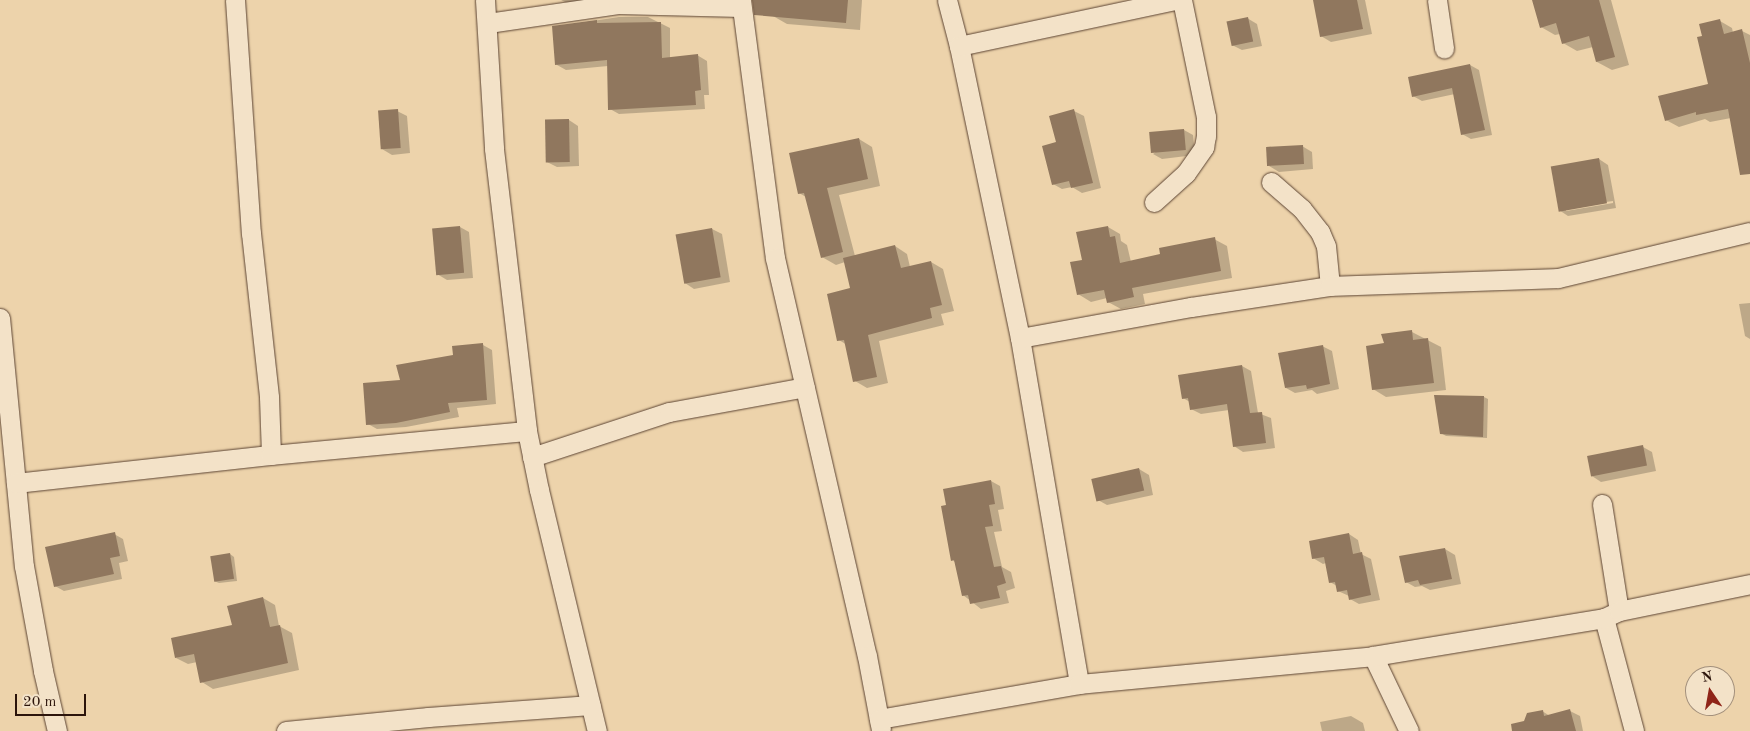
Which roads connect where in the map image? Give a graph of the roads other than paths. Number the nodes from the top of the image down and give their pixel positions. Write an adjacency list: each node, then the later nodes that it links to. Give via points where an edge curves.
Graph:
1 (235, 0): 20 (street, via 251,233 269,397)
2 (485, 0): 8 (street)
3 (947, 0): 9 (street)
4 (1175, 0): 9 (street)
5 (1182, 0): 12 (street, via 1206,116 1206,136 1204,147 1191,167)
6 (1437, 0): 10 (street)
7 (741, 4): 8 (street, via 618,4); 17 (street, via 775,258)
8 (488, 23): 18 (street, via 494,149)
9 (959, 46): 16 (street)
10 (1444, 48)
11 (1271, 182): 14 (street, via 1302,209 1320,232 1326,246)
12 (1154, 202)
13 (1750, 232): 14 (street, via 1558,278)
14 (1330, 286): 16 (street)
15 (0, 318): 19 (street)
16 (1020, 338): 27 (street)
17 (805, 387): 21 (street, via 669,412); 29 (street)
18 (527, 430): 20 (street); 21 (street)
19 (6, 448): 22 (street)
20 (271, 455): 22 (street)
21 (532, 457): 28 (street)
22 (16, 483): 30 (street, via 32,616)
23 (1602, 504): 25 (street)
24 (1750, 584): 25 (street)
25 (1611, 615): 26 (street); 34 (street)
26 (1373, 656): 27 (street); 33 (street)
27 (1079, 684): 29 (street)
28 (590, 705): 31 (street, via 428,716); 32 (street)
29 (880, 725)
30 (58, 731)
31 (286, 731)
32 (597, 731)
33 (1409, 731)
34 (1634, 731)

